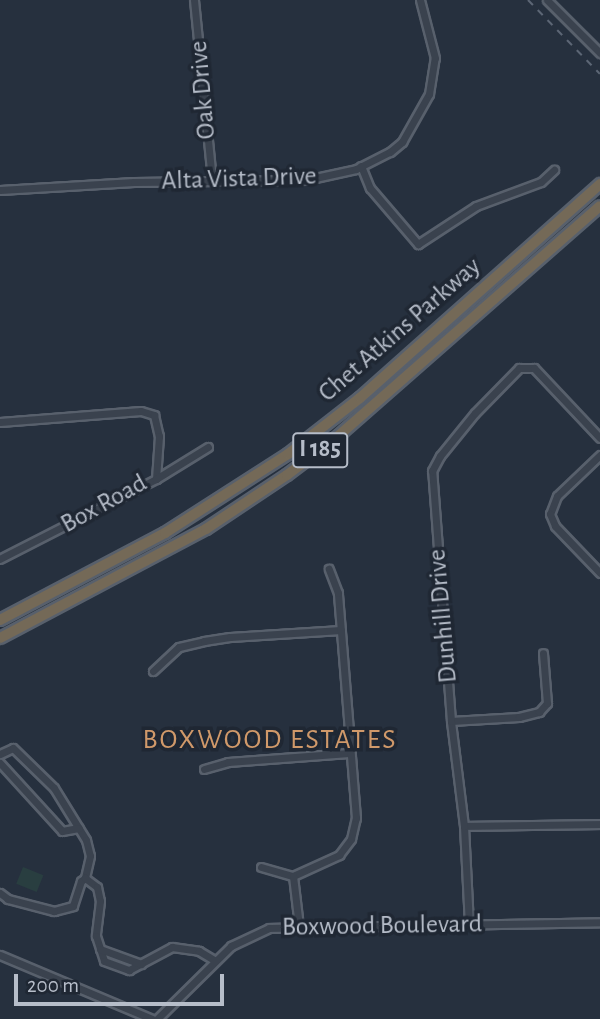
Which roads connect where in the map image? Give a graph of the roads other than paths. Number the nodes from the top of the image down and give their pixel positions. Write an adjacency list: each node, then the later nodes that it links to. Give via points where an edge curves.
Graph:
1 (194, 0): 7 (street, Oak Drive)
2 (420, 0): 5 (street, Alta Vista Drive, via 435,58 429,94 402,142)
3 (547, 0): 4 (street)
4 (600, 53)
5 (361, 166): 6 (street, via 369,188 418,244 476,206 541,182); 7 (street, Alta Vista Drive, via 306,180)
6 (554, 170)
7 (212, 179): 9 (street, Alta Vista Drive)
8 (600, 184): 19 (highway, Chet Atkins Parkway / I 185, via 360,398 288,454 165,533)
9 (0, 190)
10 (600, 206): 21 (highway, Chet Atkins Parkway / I 185, via 337,438 287,475 206,528)
11 (0, 422): 15 (street, Box Road, via 141,411 154,415 159,436)
12 (600, 438): 24 (street, Dunhill Drive, via 534,368 519,368 475,413 432,471)
13 (208, 447): 15 (street)
14 (600, 455): 18 (street, via 557,495 550,514 555,526)
15 (156, 479): 16 (street, Box Road)
16 (0, 559)
17 (329, 569): 20 (street, via 338,593)
18 (600, 573)
19 (0, 620)
20 (341, 630): 23 (street, via 230,636 191,644 179,647); 25 (street)
21 (0, 638)
22 (543, 653): 24 (street, via 547,703 539,712 519,718)
23 (153, 671)
24 (452, 721): 30 (street, Dunhill Drive)
25 (349, 752): 28 (street, via 228,762); 33 (street, via 356,799 351,839 330,862)
26 (0, 754): 31 (street, via 13,748 29,762 54,788)
27 (0, 763): 31 (street, via 62,831)
28 (204, 769)
29 (600, 824): 30 (street)
30 (464, 826): 37 (street, Dunhill Drive)
31 (79, 828): 34 (street, via 90,856)
32 (261, 867): 33 (street)
33 (293, 876): 38 (street)
34 (85, 878): 35 (street, via 73,906 54,911); 39 (street, via 97,887 100,901 96,936)
35 (0, 893)
36 (600, 922): 37 (street, Boxwood Boulevard)
37 (469, 925): 38 (street, Boxwood Boulevard)
38 (299, 926): 42 (street, Boxwood Boulevard, via 269,928 231,946)
39 (100, 949): 41 (street); 44 (street, via 104,961)
40 (0, 955): 45 (street)
41 (118, 956): 43 (street); 44 (street)
42 (214, 960): 43 (street, via 199,951 172,947); 45 (street, Boxwood Boulevard)
43 (141, 964): 44 (street, via 129,970)
44 (115, 965)
45 (154, 1019)

